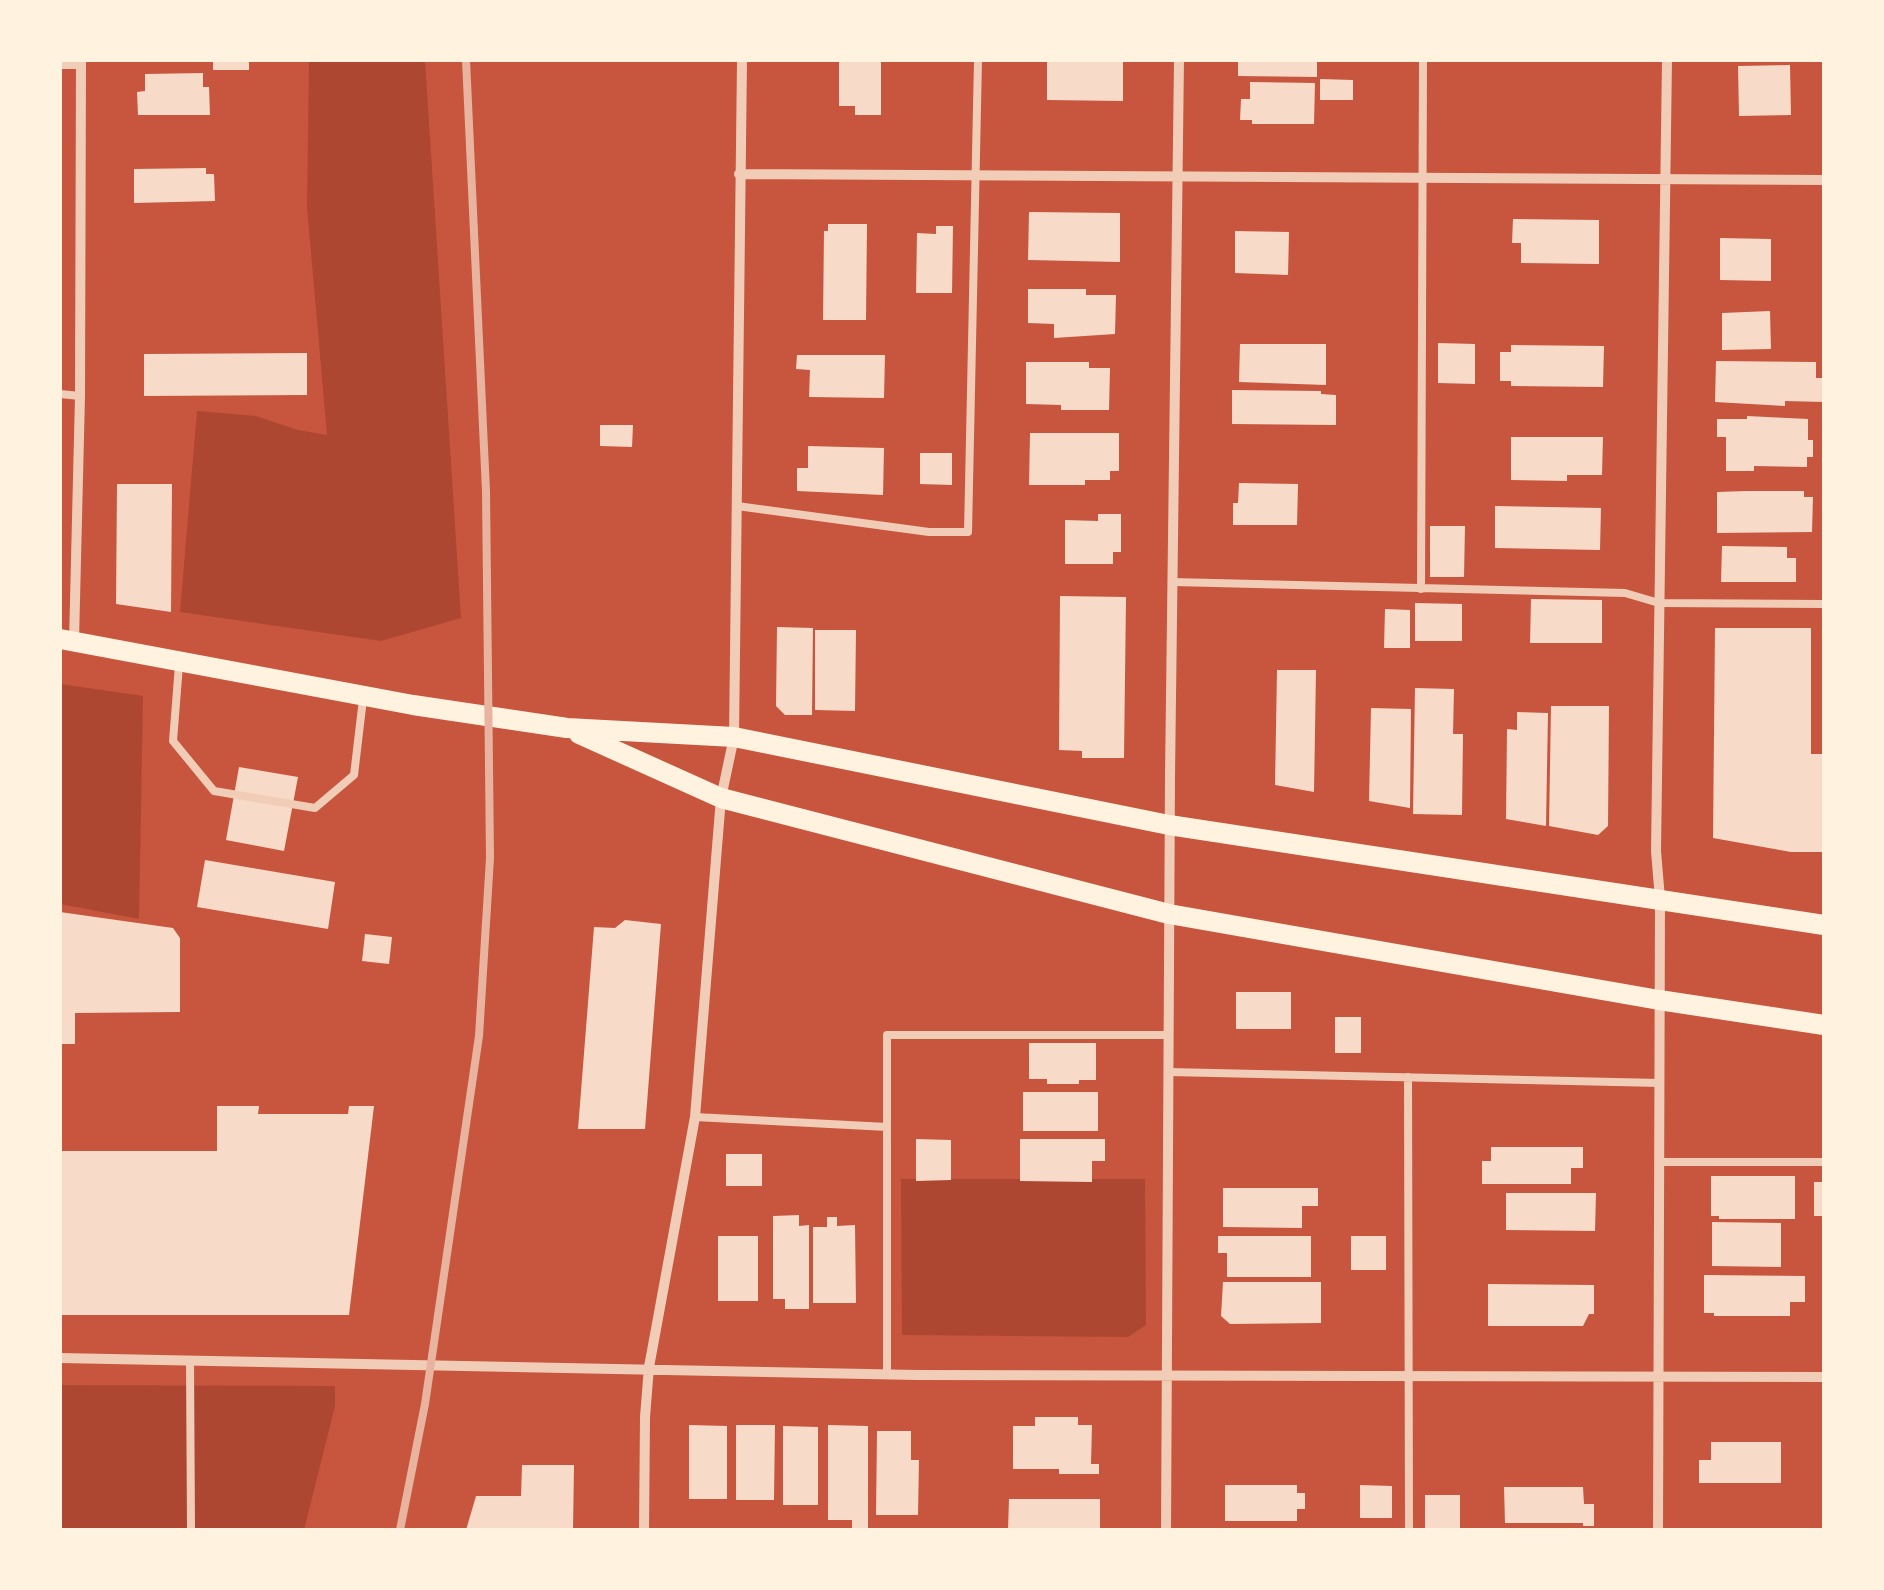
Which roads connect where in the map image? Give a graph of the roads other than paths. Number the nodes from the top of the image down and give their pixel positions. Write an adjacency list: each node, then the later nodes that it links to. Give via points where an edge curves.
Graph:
1 (742, 60): 8 (street)
2 (978, 60): 9 (lane)
3 (1179, 60): 10 (street)
4 (1424, 60): 11 (lane)
5 (1667, 60): 12 (street)
6 (82, 62): 7 (street); 15 (street)
7 (60, 64)
8 (739, 174): 9 (street); 16 (street)
9 (976, 174): 10 (street); 16 (lane, via 968,532)
10 (1178, 178): 11 (street); 17 (street)
11 (1422, 178): 12 (street); 18 (lane)
12 (1666, 180): 13 (street); 19 (street)
13 (1824, 180)
14 (60, 394): 15 (lane)
15 (80, 396): 21 (street)
16 (737, 506): 25 (street)
17 (1172, 582): 18 (lane); 27 (street)
18 (1421, 589): 19 (lane, via 1625,593)
19 (1659, 604): 20 (lane); 28 (street)
20 (1824, 604)
21 (67, 640): 22 (main road)
22 (179, 661): 23 (main road); 23 (lane, via 172,741 214,790 315,808 354,775)
23 (364, 696): 24 (main road)
24 (567, 728): 25 (main road); 26 (main road)
25 (734, 737): 26 (street); 27 (main road)
26 (722, 798): 29 (main road); 37 (street)
27 (1169, 825): 28 (main road); 29 (street)
28 (1660, 900): 30 (main road); 31 (street)
29 (1169, 914): 31 (main road); 33 (street)
30 (1824, 925)
31 (1659, 1000): 32 (main road); 36 (street)
32 (1824, 1025)
33 (1168, 1035): 34 (street); 38 (lane, via 887,1035)
34 (1169, 1072): 35 (lane); 46 (street)
35 (1408, 1078): 36 (lane); 45 (lane)
36 (1660, 1083): 39 (street)
37 (695, 1117): 38 (lane); 43 (street)
38 (887, 1127): 44 (lane)
39 (1660, 1162): 40 (lane); 47 (street)
40 (1824, 1162)
41 (60, 1358): 42 (street)
42 (190, 1361): 43 (street); 49 (lane)
43 (649, 1367): 44 (street); 50 (street)
44 (887, 1374): 46 (street)
45 (1409, 1374): 46 (street); 47 (street); 52 (lane)
46 (1166, 1375): 51 (street)
47 (1659, 1377): 48 (street); 53 (street)
48 (1824, 1378)
49 (191, 1530)
50 (644, 1530)
51 (1166, 1530)
52 (1409, 1530)
53 (1658, 1530)

